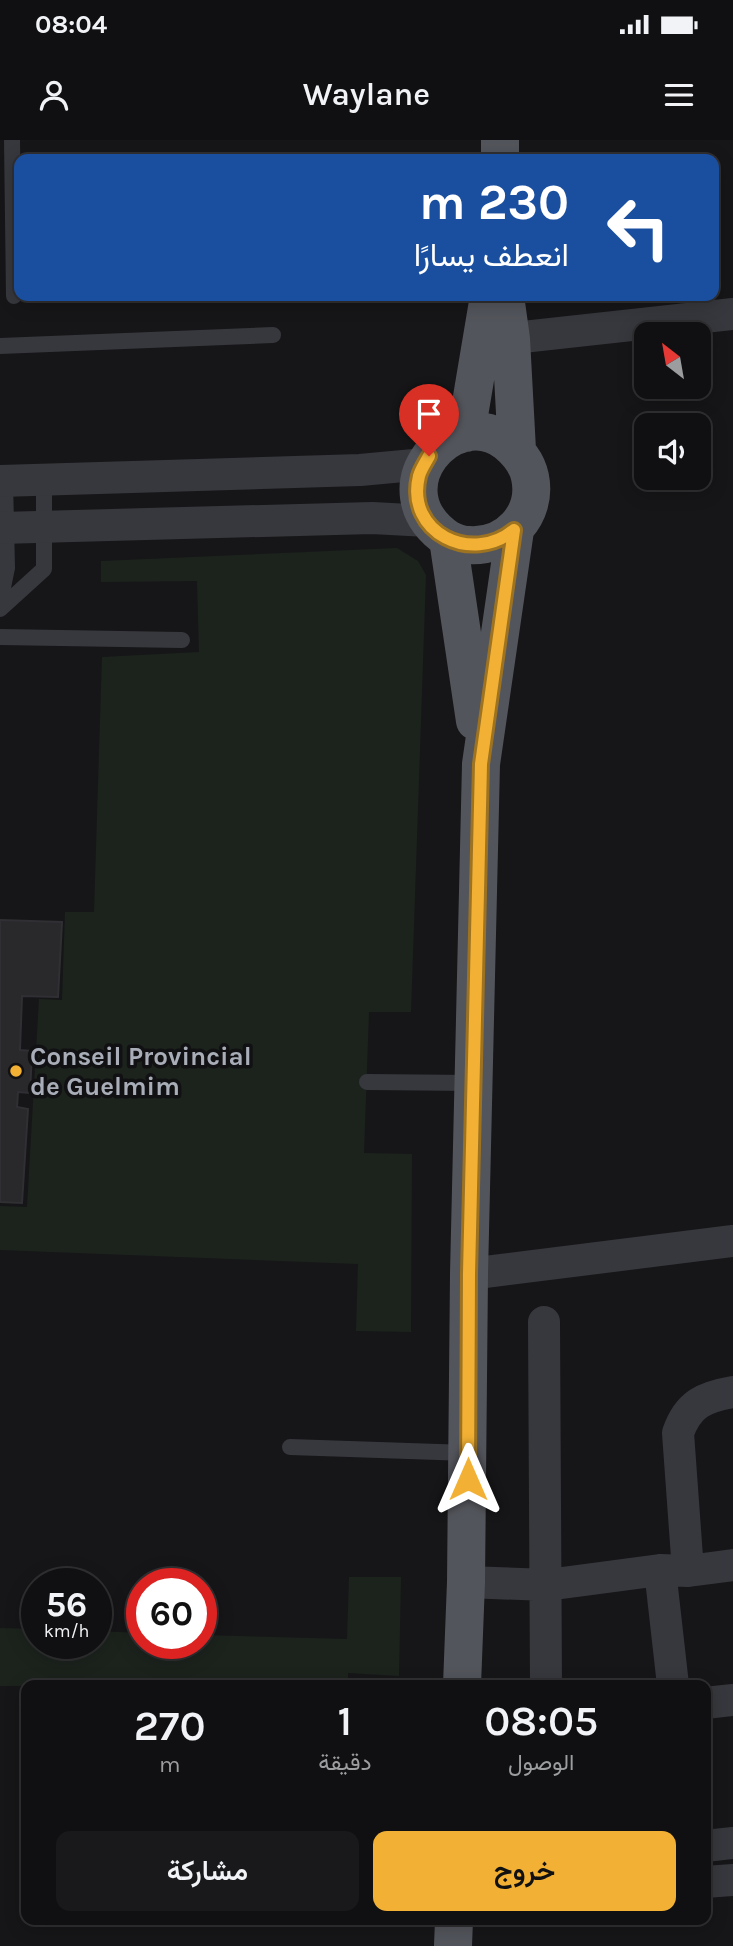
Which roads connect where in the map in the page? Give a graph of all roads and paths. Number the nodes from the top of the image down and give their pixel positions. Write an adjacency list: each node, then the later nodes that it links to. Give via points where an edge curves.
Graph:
1 (12, 140): 2 (lane)
2 (11, 296)
3 (490, 301): 7 (main road)
4 (504, 301): 7 (main road)
5 (733, 314): 7 (street)
6 (273, 335): 8 (lane)
7 (496, 341): 9 (main road); 10 (main road)
8 (0, 346)
9 (466, 433): 10 (main road, via 501,438); 11 (main road, via 443,442)
10 (517, 450): 17 (main road, via 528,467 532,487 526,514)
11 (425, 464): 12 (street); 16 (main road, via 418,495)
12 (44, 480): 13 (street); 14 (lane)
13 (2, 481): 15 (lane)
14 (44, 527): 15 (street); 16 (street, via 372,519); 19 (lane, via 44,569)
15 (3, 528): 18 (lane, via 7,568)
16 (438, 530): 17 (main road, via 466,545 486,545); 22 (main road)
17 (514, 530): 22 (main road)
18 (0, 602)
19 (0, 609)
20 (0, 637): 21 (lane)
21 (182, 640)
22 (481, 764): 24 (main road)
23 (367, 1082): 24 (lane)
24 (474, 1083): 26 (main road)
25 (733, 1241): 26 (street)
26 (469, 1274): 30 (main road)
27 (544, 1322): 34 (street)
28 (733, 1392): 32 (street, via 695,1405 678,1433)
29 (290, 1447): 30 (lane)
30 (468, 1453): 33 (main road)
31 (733, 1564): 32 (street)
32 (674, 1570): 34 (street); 37 (street)
33 (466, 1582): 34 (street); 35 (main road)
34 (547, 1585): 36 (street)
35 (462, 1680)
36 (546, 1680)
37 (673, 1680)
38 (733, 1700): 39 (street)
39 (711, 1702)
40 (733, 1843): 41 (street)
41 (711, 1845)
42 (733, 1880): 43 (street)
43 (711, 1882)
44 (454, 1925): 45 (main road)
45 (453, 1946)

